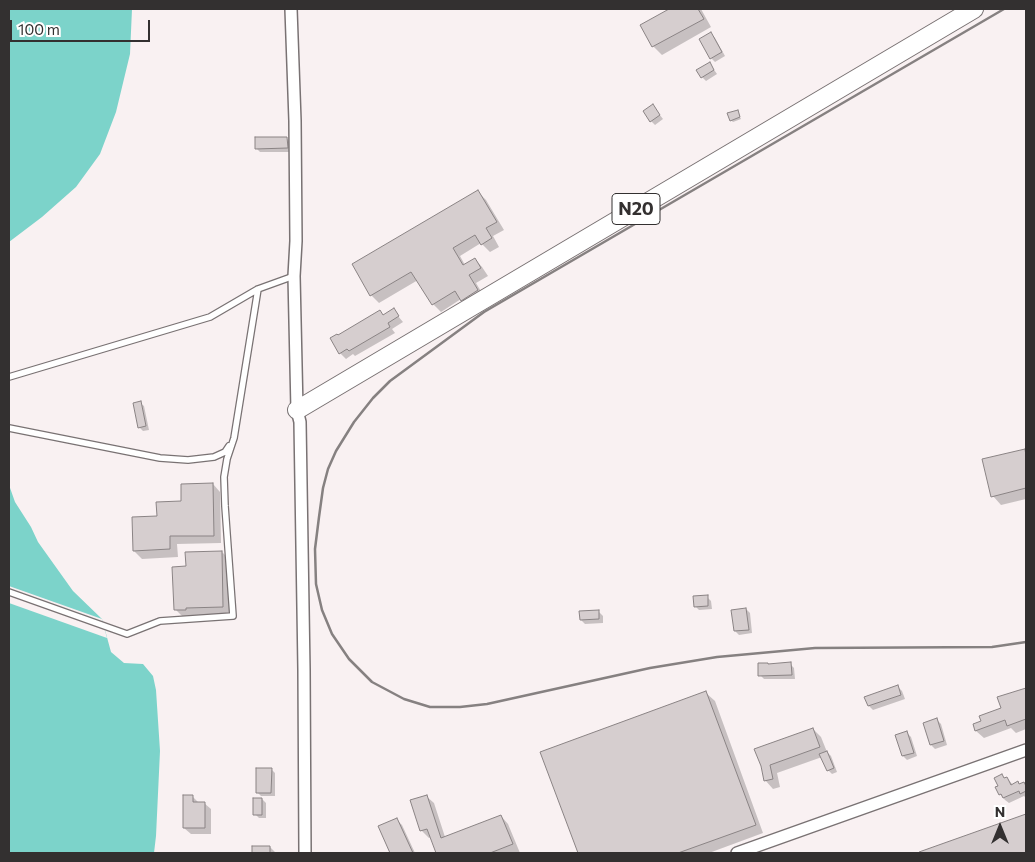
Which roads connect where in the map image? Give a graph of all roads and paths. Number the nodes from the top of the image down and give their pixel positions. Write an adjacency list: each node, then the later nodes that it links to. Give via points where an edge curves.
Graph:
1 (294, 9): 3 (street)
2 (974, 9): 6 (main road, N20)
3 (294, 276): 4 (lane); 6 (street)
4 (258, 289): 5 (lane, via 210,317); 8 (lane)
5 (9, 376)
6 (297, 410): 11 (street, via 300,422)
7 (9, 428): 8 (lane, via 160,458 188,460 226,452)
8 (234, 438): 9 (lane, via 224,477 233,616 160,621 127,634)
9 (9, 592)
10 (1026, 750): 12 (street)
11 (305, 853)
12 (738, 853)

